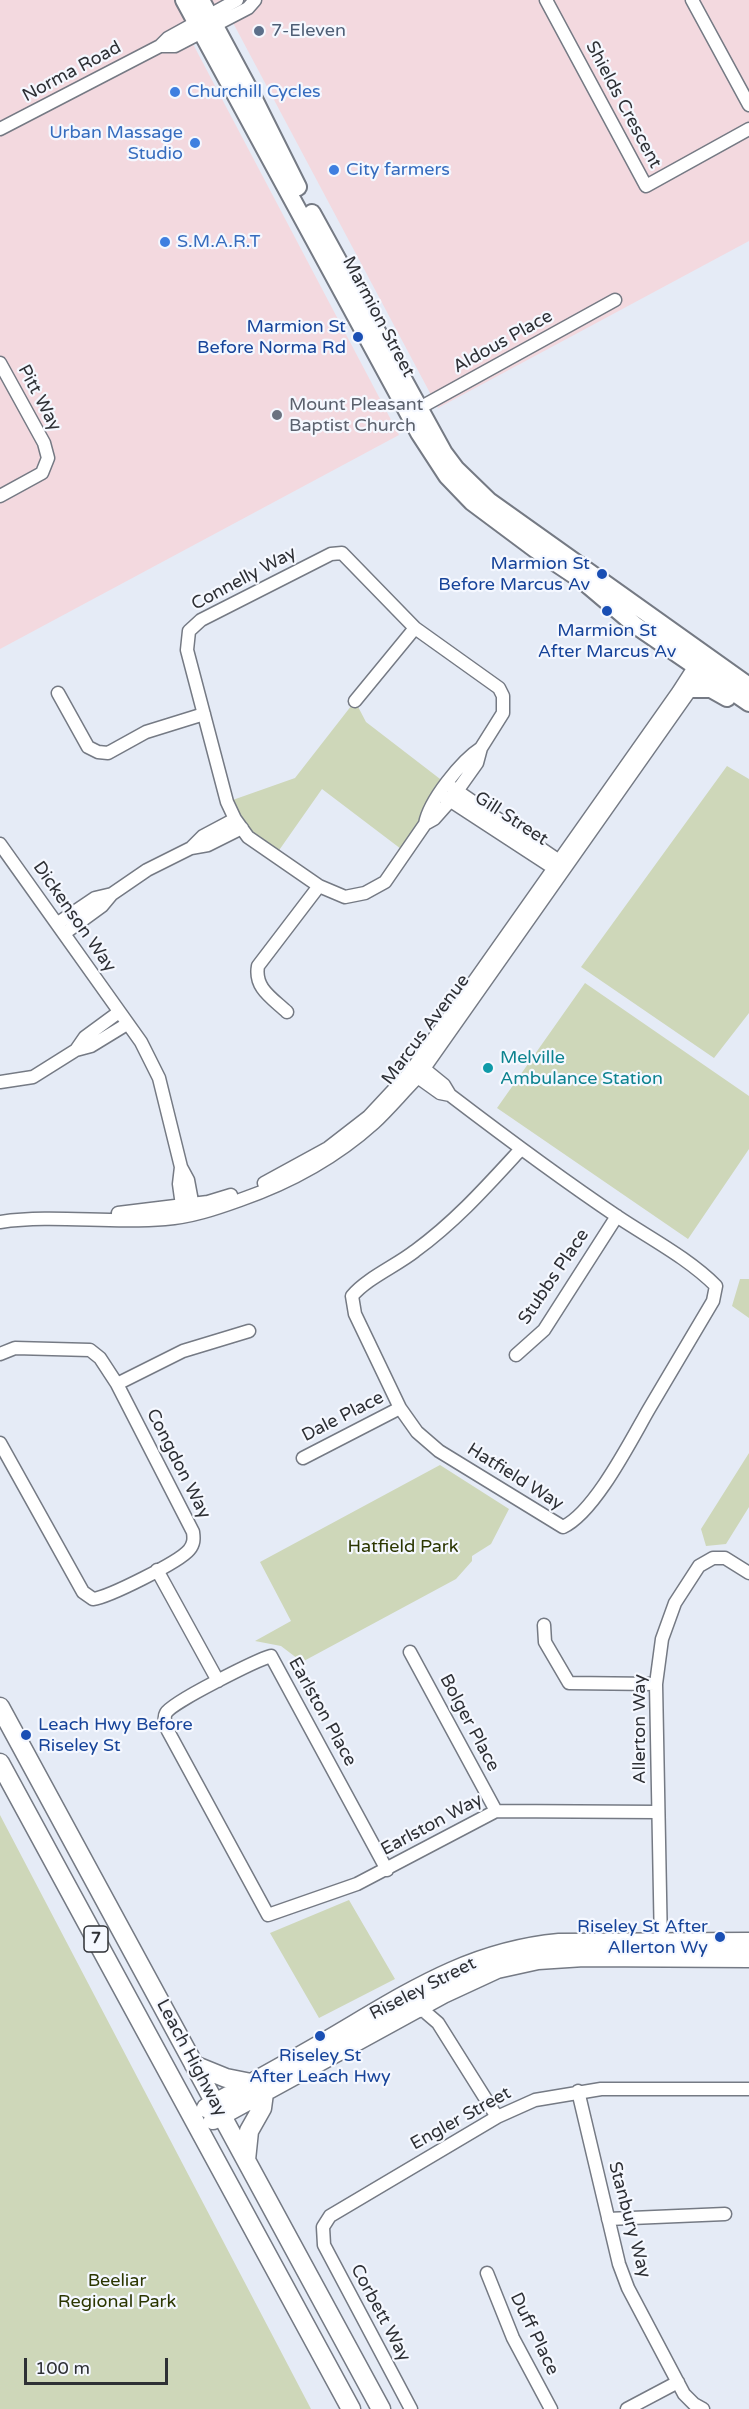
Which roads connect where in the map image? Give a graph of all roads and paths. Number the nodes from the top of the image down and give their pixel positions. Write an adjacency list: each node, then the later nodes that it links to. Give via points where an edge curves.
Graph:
1 (184, 0): 6 (main road, Marmion Street)
2 (237, 0): 6 (street, Norma Road)
3 (255, 0): 6 (street, Norma Road, via 248,8)
4 (546, 0): 9 (street, Shields Crescent, via 646,186)
5 (692, 0): 7 (street)
6 (205, 19): 8 (street, Norma Road, via 175,46 160,46); 12 (main road, Marmion Street)
7 (749, 105)
8 (0, 129)
9 (749, 129)
10 (615, 300): 12 (street, Aldous Place)
11 (0, 363): 13 (street, Pitt Way, via 48,458 42,473)
12 (414, 411): 15 (main road, Marmion Street, via 456,469 489,501)
13 (0, 496)
14 (415, 628): 19 (street); 22 (street, Connelly Way, via 342,552 331,554 201,620 189,631 187,650); 23 (street, Connelly Way, via 499,688 502,696 503,713 481,748 467,757)
15 (704, 662): 16 (main road, Marmion Street); 17 (street, Marcus Avenue); 20 (main road, Marmion Street); 26 (street, Marcus Avenue, via 672,702)
16 (749, 686)
17 (691, 689): 21 (main road, via 711,689); 26 (street, Marcus Avenue)
18 (58, 693): 22 (street, via 88,747 98,752 108,753 146,732)
19 (355, 700)
20 (749, 703)
21 (749, 710)
22 (204, 714): 24 (street, Connelly Way, via 227,801)
23 (448, 793): 26 (street, Gill Street); 27 (street, Connelly Way, via 434,819 425,824 385,882 365,893 345,897)
24 (239, 824): 27 (street, Connelly Way, via 248,837); 28 (street, via 203,836 191,848 147,870 112,894 102,906)
25 (0, 844): 28 (street, Dickenson Way)
26 (560, 867): 33 (street, Marcus Avenue)
27 (319, 886): 30 (street, via 258,966 260,987)
28 (61, 928): 29 (street, Dickenson Way)
29 (119, 1012): 31 (street, Dickenson Way); 32 (street, via 85,1037)
30 (287, 1012)
31 (128, 1024): 32 (street, via 91,1046); 36 (street, Dickenson Way, via 159,1078 181,1167 179,1184)
32 (76, 1050): 34 (street, via 33,1077)
33 (417, 1070): 35 (street, Hatfield Way, via 444,1085 450,1095); 36 (street, Marcus Avenue, via 368,1117 328,1148 270,1182)
34 (0, 1082)
35 (521, 1149): 38 (street, Hatfield Way); 44 (street, Hatfield Way, via 466,1209 352,1296 355,1314)
36 (188, 1210): 37 (street, Marcus Avenue); 39 (street, Marcus Avenue, via 126,1221)
37 (0, 1214)
38 (617, 1216): 42 (street, Stubbs Place, via 544,1330); 44 (street, Hatfield Way, via 702,1272 716,1286 713,1302 614,1469 574,1522 563,1527 549,1520 440,1451 417,1432)
39 (0, 1222)
40 (249, 1331): 43 (street, via 183,1351)
41 (0, 1354): 43 (street, Congdon Way, via 15,1348 90,1350)
42 (516, 1355)
43 (117, 1384): 47 (street, Congdon Way, via 193,1532 194,1542 188,1551)
44 (400, 1408): 46 (street, Dale Place)
45 (0, 1443): 47 (street, Congdon Way, via 83,1592 93,1599 104,1598)
46 (303, 1458)
47 (157, 1570): 51 (street)
48 (749, 1573): 52 (street, Allerton Way, via 726,1558 713,1558 699,1566 675,1603 662,1639)
49 (544, 1625): 52 (street, via 545,1642 569,1683)
50 (410, 1652): 55 (street, Bolger Place)
51 (218, 1682): 57 (street, Earlston Place, via 271,1656); 58 (street, Earlston Place, via 170,1708 166,1724)
52 (656, 1684): 56 (street, Allerton Way)
53 (0, 1707): 65 (highway, Leach Highway / 7)
54 (0, 1763): 71 (highway, Leach Highway / 7)
55 (496, 1811): 56 (street, Earlston Way); 57 (street, Earlston Way)
56 (658, 1812): 60 (street, Allerton Way)
57 (387, 1870): 58 (street, Earlston Way)
58 (268, 1915)
59 (749, 1942): 60 (highway, Riseley Street)
60 (661, 1950): 61 (highway, Riseley Street); 62 (highway, Riseley Street, via 538,1960 497,1969); 66 (highway, Riseley Street, via 559,1942 477,1960 419,1987)
61 (749, 1958)
62 (447, 1992): 63 (highway, Riseley Street); 64 (street, via 439,2002)
63 (413, 2010): 64 (street, via 424,2011); 66 (highway, Riseley Street)
64 (447, 2035): 70 (street)
65 (194, 2064): 66 (highway); 69 (highway, Leach Highway / 7)
66 (258, 2088): 69 (highway, Riseley Street); 72 (highway, via 262,2108 249,2131)
67 (749, 2089): 68 (street, Engler Street)
68 (578, 2091): 70 (street, Engler Street, via 535,2100); 74 (street, Stanbury Way)
69 (219, 2109): 71 (highway, Riseley Street); 72 (highway, Leach Highway / 7)
70 (497, 2117): 75 (street, Engler Street, via 334,2212)
71 (195, 2122): 78 (highway, Leach Highway / 7)
72 (246, 2160): 79 (highway, Leach Highway / 7)
73 (725, 2214): 74 (street)
74 (608, 2219): 77 (street, Stanbury Way, via 628,2288)
75 (322, 2233): 80 (street, Corbett Way, via 327,2253)
76 (487, 2273): 81 (street, Duff Place, via 513,2338)
77 (678, 2382): 82 (street); 83 (street, Stanbury Way, via 689,2399)
78 (351, 2409)
79 (381, 2409)
80 (411, 2409)
81 (551, 2409)
82 (627, 2409)
83 (703, 2409)

